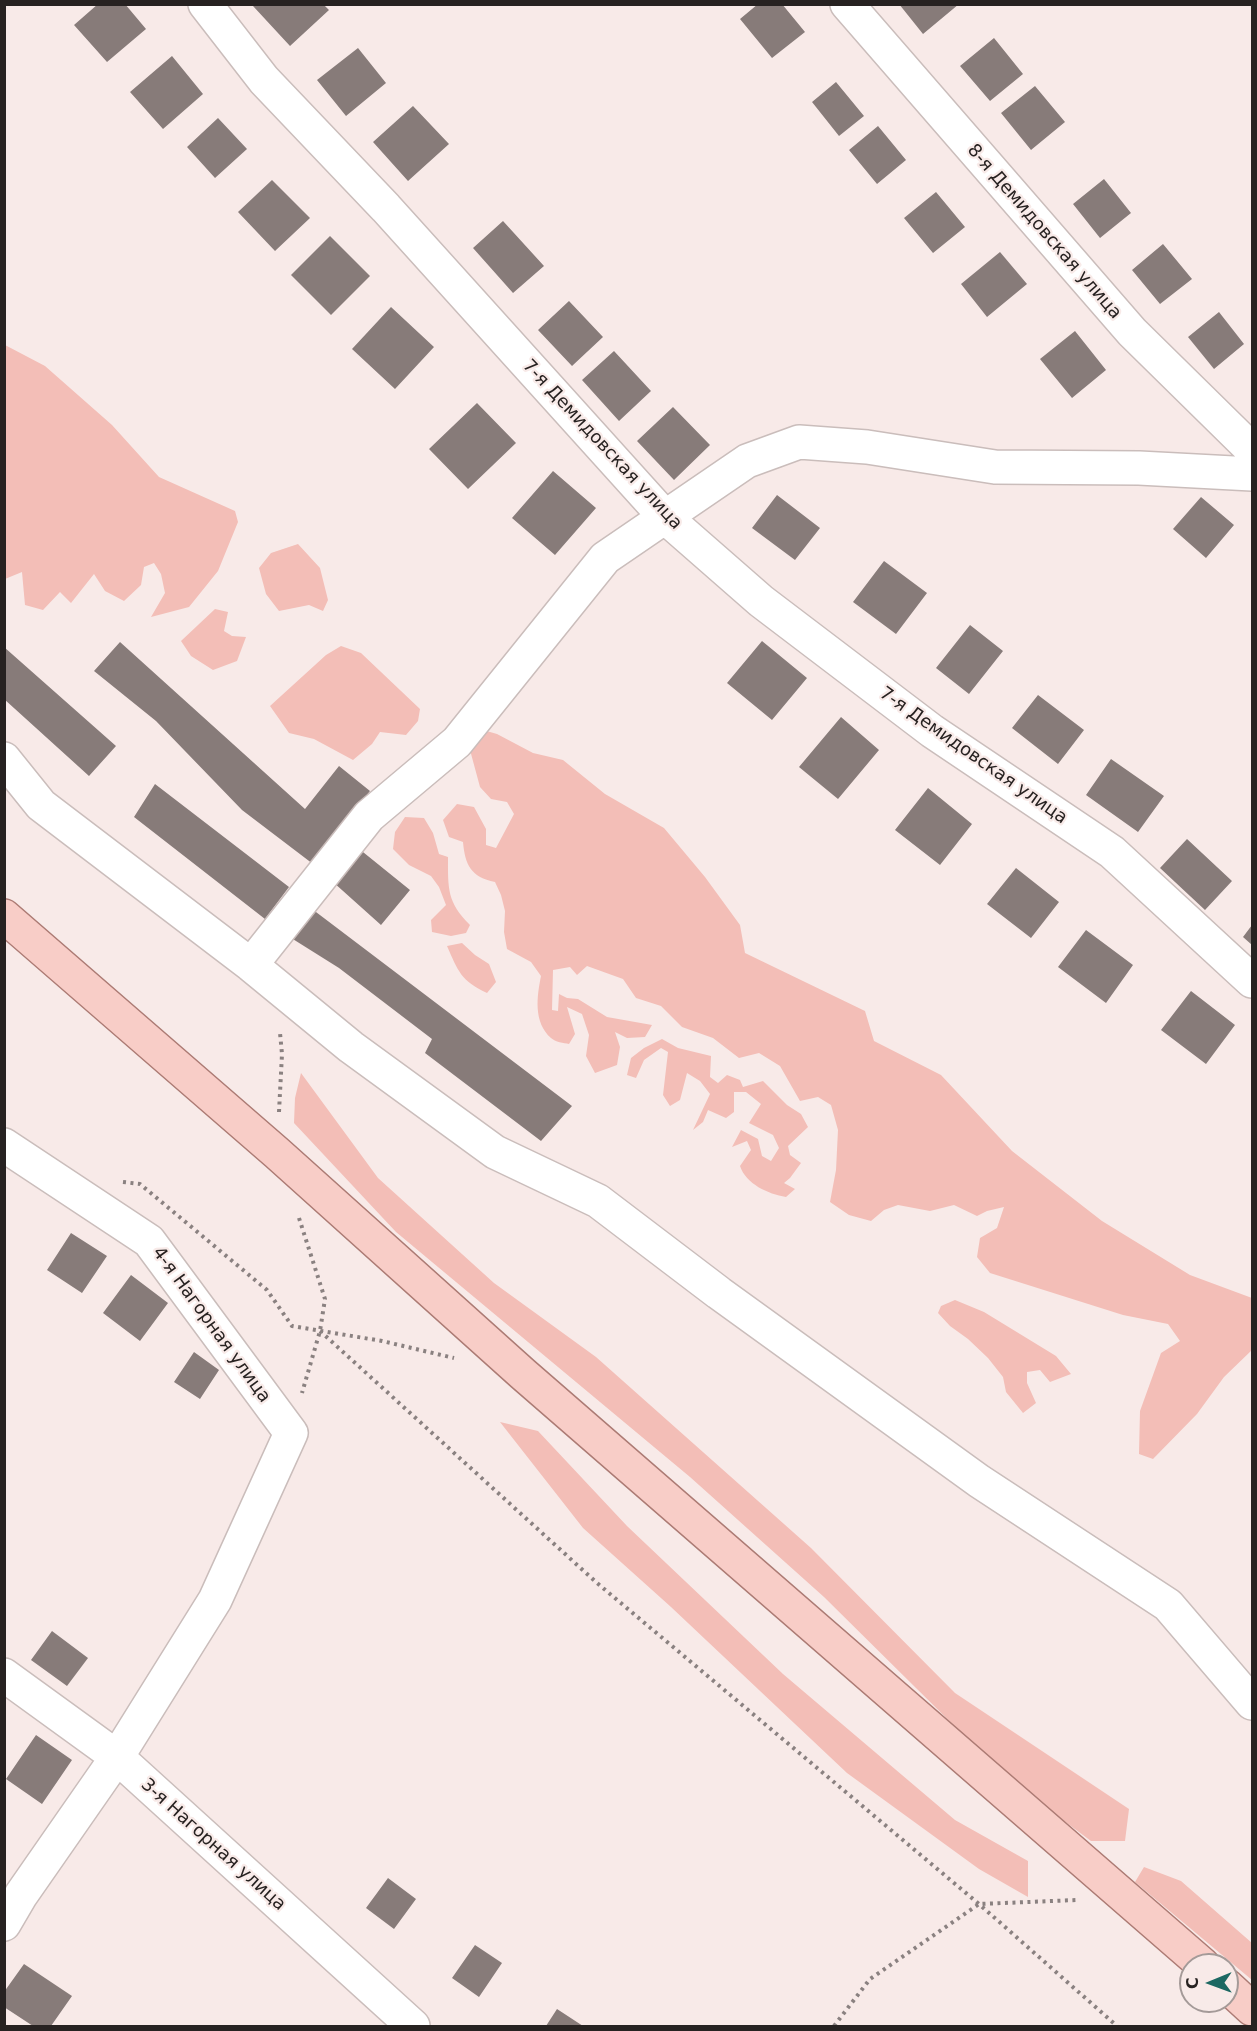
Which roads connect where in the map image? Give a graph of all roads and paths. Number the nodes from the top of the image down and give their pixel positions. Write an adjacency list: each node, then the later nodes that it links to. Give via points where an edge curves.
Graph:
1 (205, 4): 5 (street, 7-я Демидовская улица, via 264,80 386,208)
2 (847, 4): 3 (street, 8-я Демидовская улица, via 1132,332)
3 (1252, 450)
4 (1252, 474): 5 (street, via 995,467 867,447 799,442 747,460)
5 (665, 517): 8 (street, via 605,558 457,742 369,816); 9 (street, 7-я Демидовская улица, via 761,601 932,731 1112,852)
6 (4, 759): 8 (street, via 41,805)
7 (4, 916): 17 (main road)
8 (251, 965): 15 (street, via 351,1047 495,1152 597,1201 978,1481 1168,1605)
9 (1252, 981)
10 (4, 1145): 16 (street, 4-я Нагорная улица, via 149,1241 291,1433 215,1600)
11 (117, 1181): 12 (path, via 140,1184 267,1290 292,1326)
12 (320, 1331): 13 (path); 18 (path, via 597,1583)
13 (458, 1359)
14 (4, 1675): 16 (street, 3-я Нагорная улица)
15 (1252, 1703)
16 (117, 1757): 19 (street); 23 (street, 3-я Нагорная улица)
17 (1125, 1897): 18 (path); 20 (main road)
18 (979, 1904): 24 (path, via 870,1979); 25 (path)
19 (4, 1924)
20 (1189, 1953)
21 (1239, 1997): 22 (main road)
22 (1252, 2008)
23 (413, 2026)
24 (834, 2026)
25 (1117, 2026)

